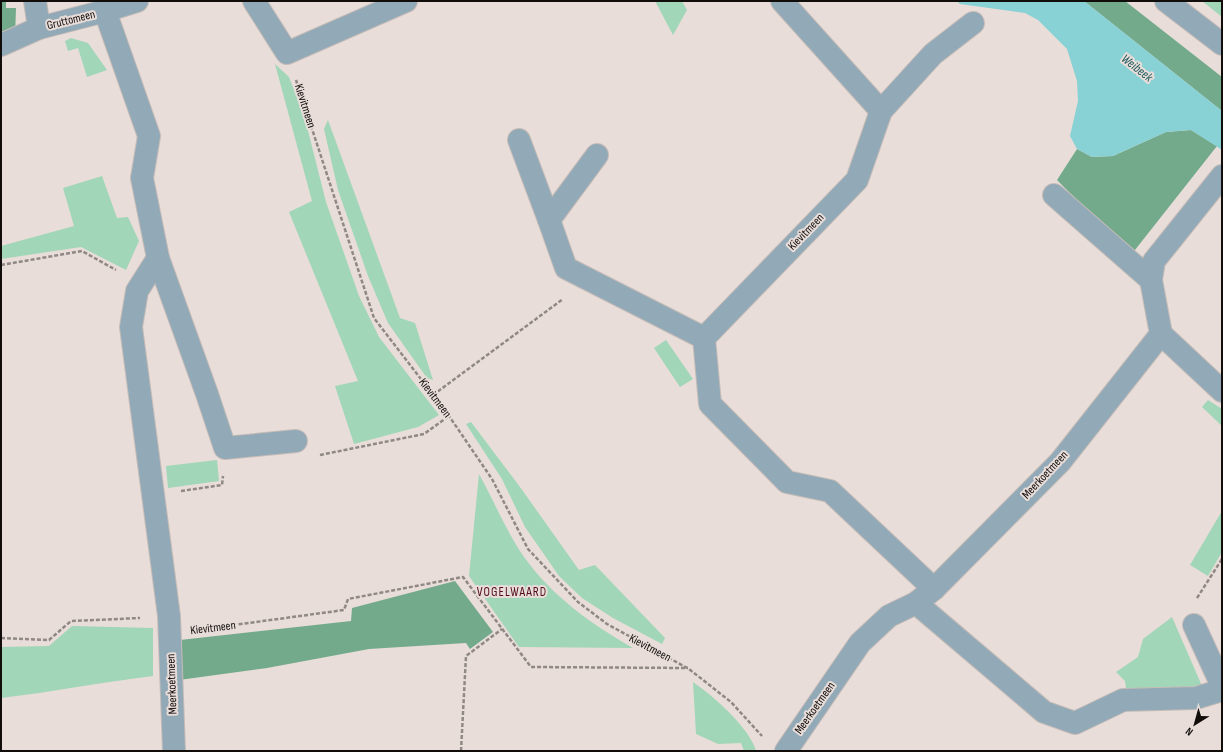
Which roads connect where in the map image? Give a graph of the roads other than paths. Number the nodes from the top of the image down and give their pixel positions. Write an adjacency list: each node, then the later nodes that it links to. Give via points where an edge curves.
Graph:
1 (35, 1): 9 (street, Gruttomeen)
2 (137, 1): 7 (street)
3 (254, 1): 4 (street, via 287,52)
4 (406, 1)
5 (782, 1): 12 (street)
6 (1166, 1): 10 (street)
7 (105, 11): 9 (street, Gruttomeen); 18 (street, via 149,136 142,178)
8 (973, 23): 12 (street, Kievitmeen, via 933,54)
9 (38, 28): 11 (street)
10 (1222, 44)
11 (1, 45)
12 (882, 110): 21 (street, Kievitmeen, via 857,180)
13 (519, 140): 17 (street)
14 (597, 155): 17 (street)
15 (1222, 176): 19 (street, via 1154,261)
16 (1054, 195): 19 (street)
17 (549, 220): 21 (street, via 566,268)
18 (158, 258): 23 (street, via 225,448); 29 (street, Meerkoetmeen, via 137,291 131,327 169,616)
19 (1151, 280): 20 (street)
20 (1161, 334): 22 (street); 24 (street, Meerkoetmeen, via 1060,462)
21 (704, 338): 24 (street, via 710,404 787,482 830,491)
22 (1222, 391)
23 (296, 441)
24 (934, 589): 25 (street, Meerkoetmeen)
25 (916, 604): 28 (street, via 1044,712 1076,723 1123,700 1196,698); 30 (street, Meerkoetmeen, via 889,616 860,643)
26 (1194, 624): 27 (street)
27 (1222, 686)
28 (1222, 690)
29 (174, 751)
30 (786, 751)

